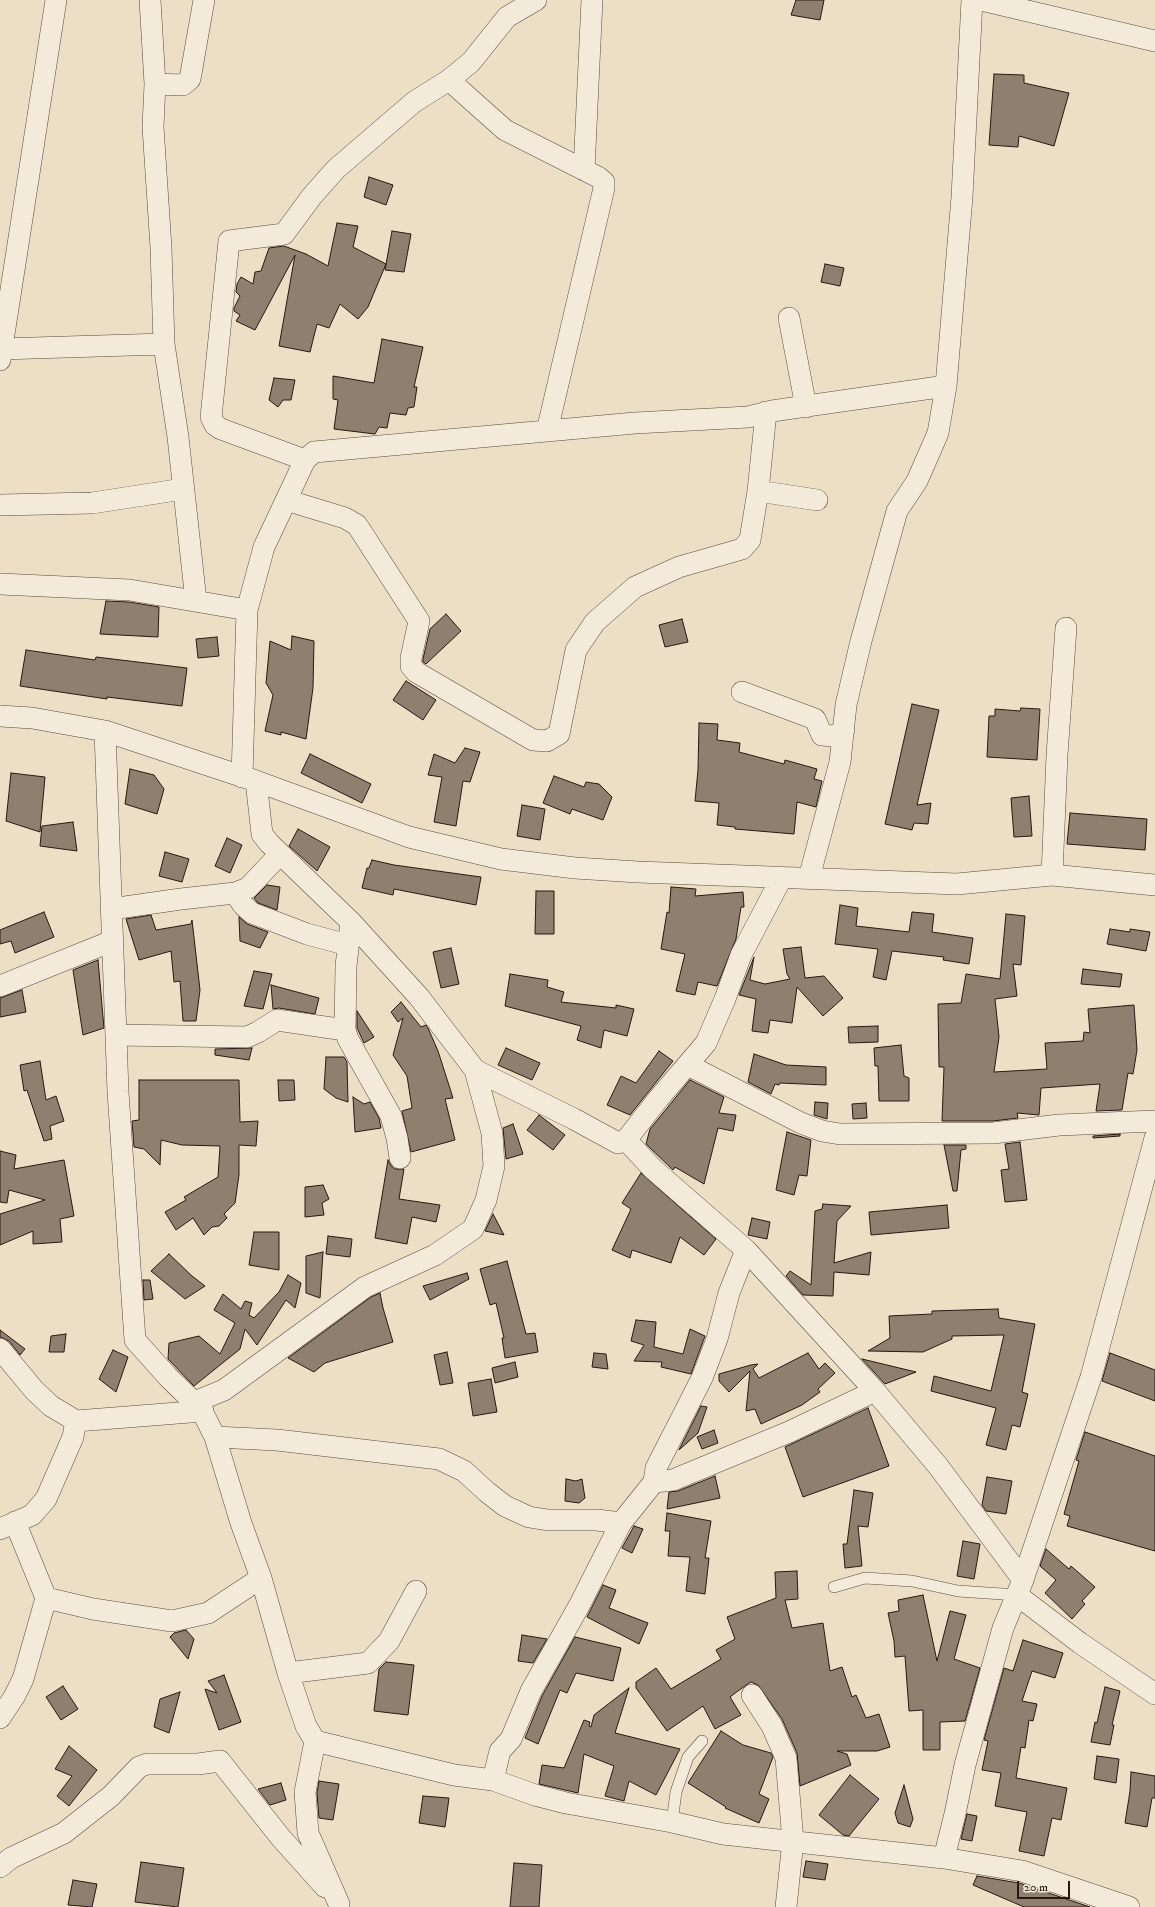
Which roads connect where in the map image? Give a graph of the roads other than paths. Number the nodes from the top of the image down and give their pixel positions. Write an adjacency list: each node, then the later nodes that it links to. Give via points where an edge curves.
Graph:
1 (56, 0): 14 (street)
2 (150, 0): 10 (street)
3 (204, 0): 10 (street, via 190,78 183,85)
4 (536, 0): 9 (street, via 507,17 471,62)
5 (592, 0): 11 (street)
6 (972, 0): 15 (street, via 962,197)
7 (981, 0): 8 (street)
8 (1155, 40)
9 (449, 80): 11 (street, via 505,130); 19 (street, via 414,102 336,169 284,234 228,241 211,417 215,425 222,429)
10 (155, 84): 13 (street, via 153,127)
11 (584, 170): 18 (street, via 604,182 604,188)
12 (789, 318): 16 (street)
13 (164, 344): 14 (street); 20 (street)
14 (0, 353)
15 (946, 386): 16 (street); 31 (street, via 938,433 917,481 897,511 861,641 846,705)
16 (806, 407): 17 (street)
17 (766, 412): 18 (street, via 748,417); 21 (street)
18 (547, 431): 19 (street, via 314,452)
19 (305, 460): 22 (street)
20 (183, 489): 24 (street, via 92,503); 26 (street)
21 (758, 491): 22 (street, via 750,540 742,549 679,567 635,587 595,622 576,650 559,734 547,741 533,740 416,672 411,666 411,658 419,622 356,526 345,518); 23 (street)
22 (286, 500): 27 (street, via 264,547)
23 (817, 500)
24 (0, 505)
25 (0, 584): 26 (street, via 130,590)
26 (196, 601): 27 (street)
27 (247, 610): 33 (street)
28 (1066, 628): 35 (street)
29 (742, 692): 31 (street, via 814,719 822,736 834,736)
30 (0, 716): 32 (street, via 32,718)
31 (844, 730): 37 (street, via 840,762)
32 (105, 731): 33 (street); 40 (street)
33 (249, 779): 34 (street, via 262,834); 36 (street, via 409,837 501,859 575,868)
34 (280, 854): 39 (street, via 248,888); 41 (street)
35 (1052, 875): 37 (street, via 957,884); 38 (street)
36 (782, 877): 37 (street); 47 (street, via 741,955 706,1043)
37 (809, 878)
38 (1155, 885)
39 (235, 893): 40 (street); 43 (street, via 252,913 307,934)
40 (111, 909): 42 (street)
41 (351, 922): 43 (street); 48 (street, via 418,997)
42 (112, 941): 44 (street); 46 (street)
43 (348, 944): 45 (street)
44 (0, 986)
45 (344, 1030): 46 (street, via 277,1020 247,1037); 52 (street, via 391,1116 398,1138)
46 (116, 1035): 56 (street, via 135,1340)
47 (688, 1065): 49 (street, via 801,1123 840,1134 993,1133 1059,1125); 51 (street)
48 (475, 1070): 51 (street, via 618,1143); 56 (street, via 492,1133 494,1166 486,1200 473,1229 435,1255 365,1287 224,1390 197,1401)
49 (1155, 1121)
50 (1155, 1138): 64 (street, via 1092,1377)
51 (626, 1140): 53 (street, via 653,1169)
52 (400, 1158)
53 (746, 1250): 55 (street); 59 (street, via 729,1293 717,1339 702,1378 656,1468)
54 (0, 1349): 57 (street, via 34,1390 51,1406)
55 (875, 1391): 59 (street, via 775,1438 673,1480); 64 (street, via 938,1466)
56 (203, 1411): 57 (street); 58 (street)
57 (76, 1421): 61 (street, via 73,1437 46,1499 32,1515)
58 (215, 1437): 60 (street, via 277,1440 439,1459 464,1471 486,1492 506,1506 529,1517); 62 (street)
59 (654, 1482): 60 (street)
60 (621, 1523): 73 (street, via 579,1606 531,1691 511,1739 500,1751)
61 (8, 1526): 66 (street)
62 (261, 1578): 66 (street, via 208,1613 172,1621 93,1609); 67 (street)
63 (834, 1587): 64 (lane, via 865,1578 912,1581 958,1591)
64 (1020, 1588): 68 (street, via 1080,1643); 76 (street, via 1003,1628 965,1765 956,1814)
65 (416, 1590): 67 (street, via 389,1641 368,1663)
66 (46, 1598): 70 (street, via 23,1679)
67 (288, 1673): 71 (street, via 306,1726)
68 (1155, 1694)
69 (752, 1695): 75 (street, via 772,1726 786,1758)
70 (0, 1718)
71 (315, 1740): 73 (street, via 454,1775); 78 (street, via 305,1792 308,1833)
72 (702, 1741): 74 (lane, via 688,1757 676,1792)
73 (493, 1780): 74 (street, via 566,1803)
74 (672, 1822): 75 (street, via 724,1834)
75 (793, 1841): 76 (street); 79 (street)
76 (944, 1858): 80 (street, via 1022,1871)
77 (0, 1867): 78 (street, via 11,1858 64,1832 111,1796 139,1767 147,1764 198,1764 220,1761 281,1838)
78 (340, 1906)
79 (786, 1907)
80 (1129, 1907)

